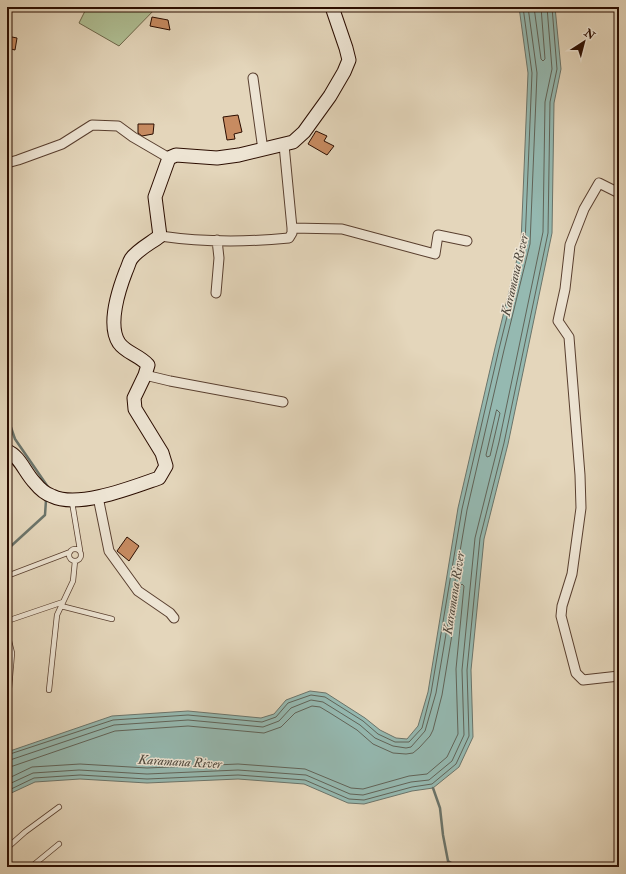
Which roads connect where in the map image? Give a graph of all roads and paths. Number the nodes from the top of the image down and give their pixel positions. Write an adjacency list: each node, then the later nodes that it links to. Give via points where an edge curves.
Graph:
1 (332, 7): 3 (street, via 349,60 334,90 314,120 293,142)
2 (252, 78): 4 (street)
3 (284, 145): 4 (street); 8 (street)
4 (263, 150): 5 (street, via 217,158 176,155)
5 (169, 158): 6 (street, via 118,126 92,125 62,144); 9 (street, via 155,197)
6 (7, 163)
7 (619, 193): 28 (street, via 599,183 584,209 570,245 566,288 558,321 569,337 581,508 572,574 561,616 576,673 583,680)
8 (292, 228): 10 (street, via 289,238 262,241); 11 (street, via 342,229 435,254 438,234)
9 (160, 236): 10 (street); 13 (street, via 131,259 119,290 115,310 115,332 118,342 148,365)
10 (217, 240): 12 (street, via 219,258)
11 (467, 242)
12 (216, 293)
13 (145, 375): 14 (street); 16 (street, via 134,398 135,409 162,453 166,466 159,478)
14 (283, 402)
15 (7, 451): 17 (street, via 13,454 35,484 52,497)
16 (98, 497): 17 (street); 23 (street, via 110,551 138,590)
17 (71, 500): 18 (lane)
18 (80, 550): 19 (lane, via 74,549); 20 (lane, via 81,556)
19 (70, 552): 20 (lane, via 70,558); 21 (lane)
20 (75, 561): 22 (lane, via 73,581)
21 (7, 576)
22 (62, 604): 24 (lane); 25 (lane); 29 (lane, via 57,615)
23 (174, 618)
24 (112, 619)
25 (7, 620)
26 (7, 632): 27 (lane)
27 (9, 654): 30 (lane)
28 (619, 676)
29 (49, 690)
30 (8, 700)
31 (58, 807): 33 (lane)
32 (59, 844): 34 (lane)
33 (7, 848)
34 (31, 867)

